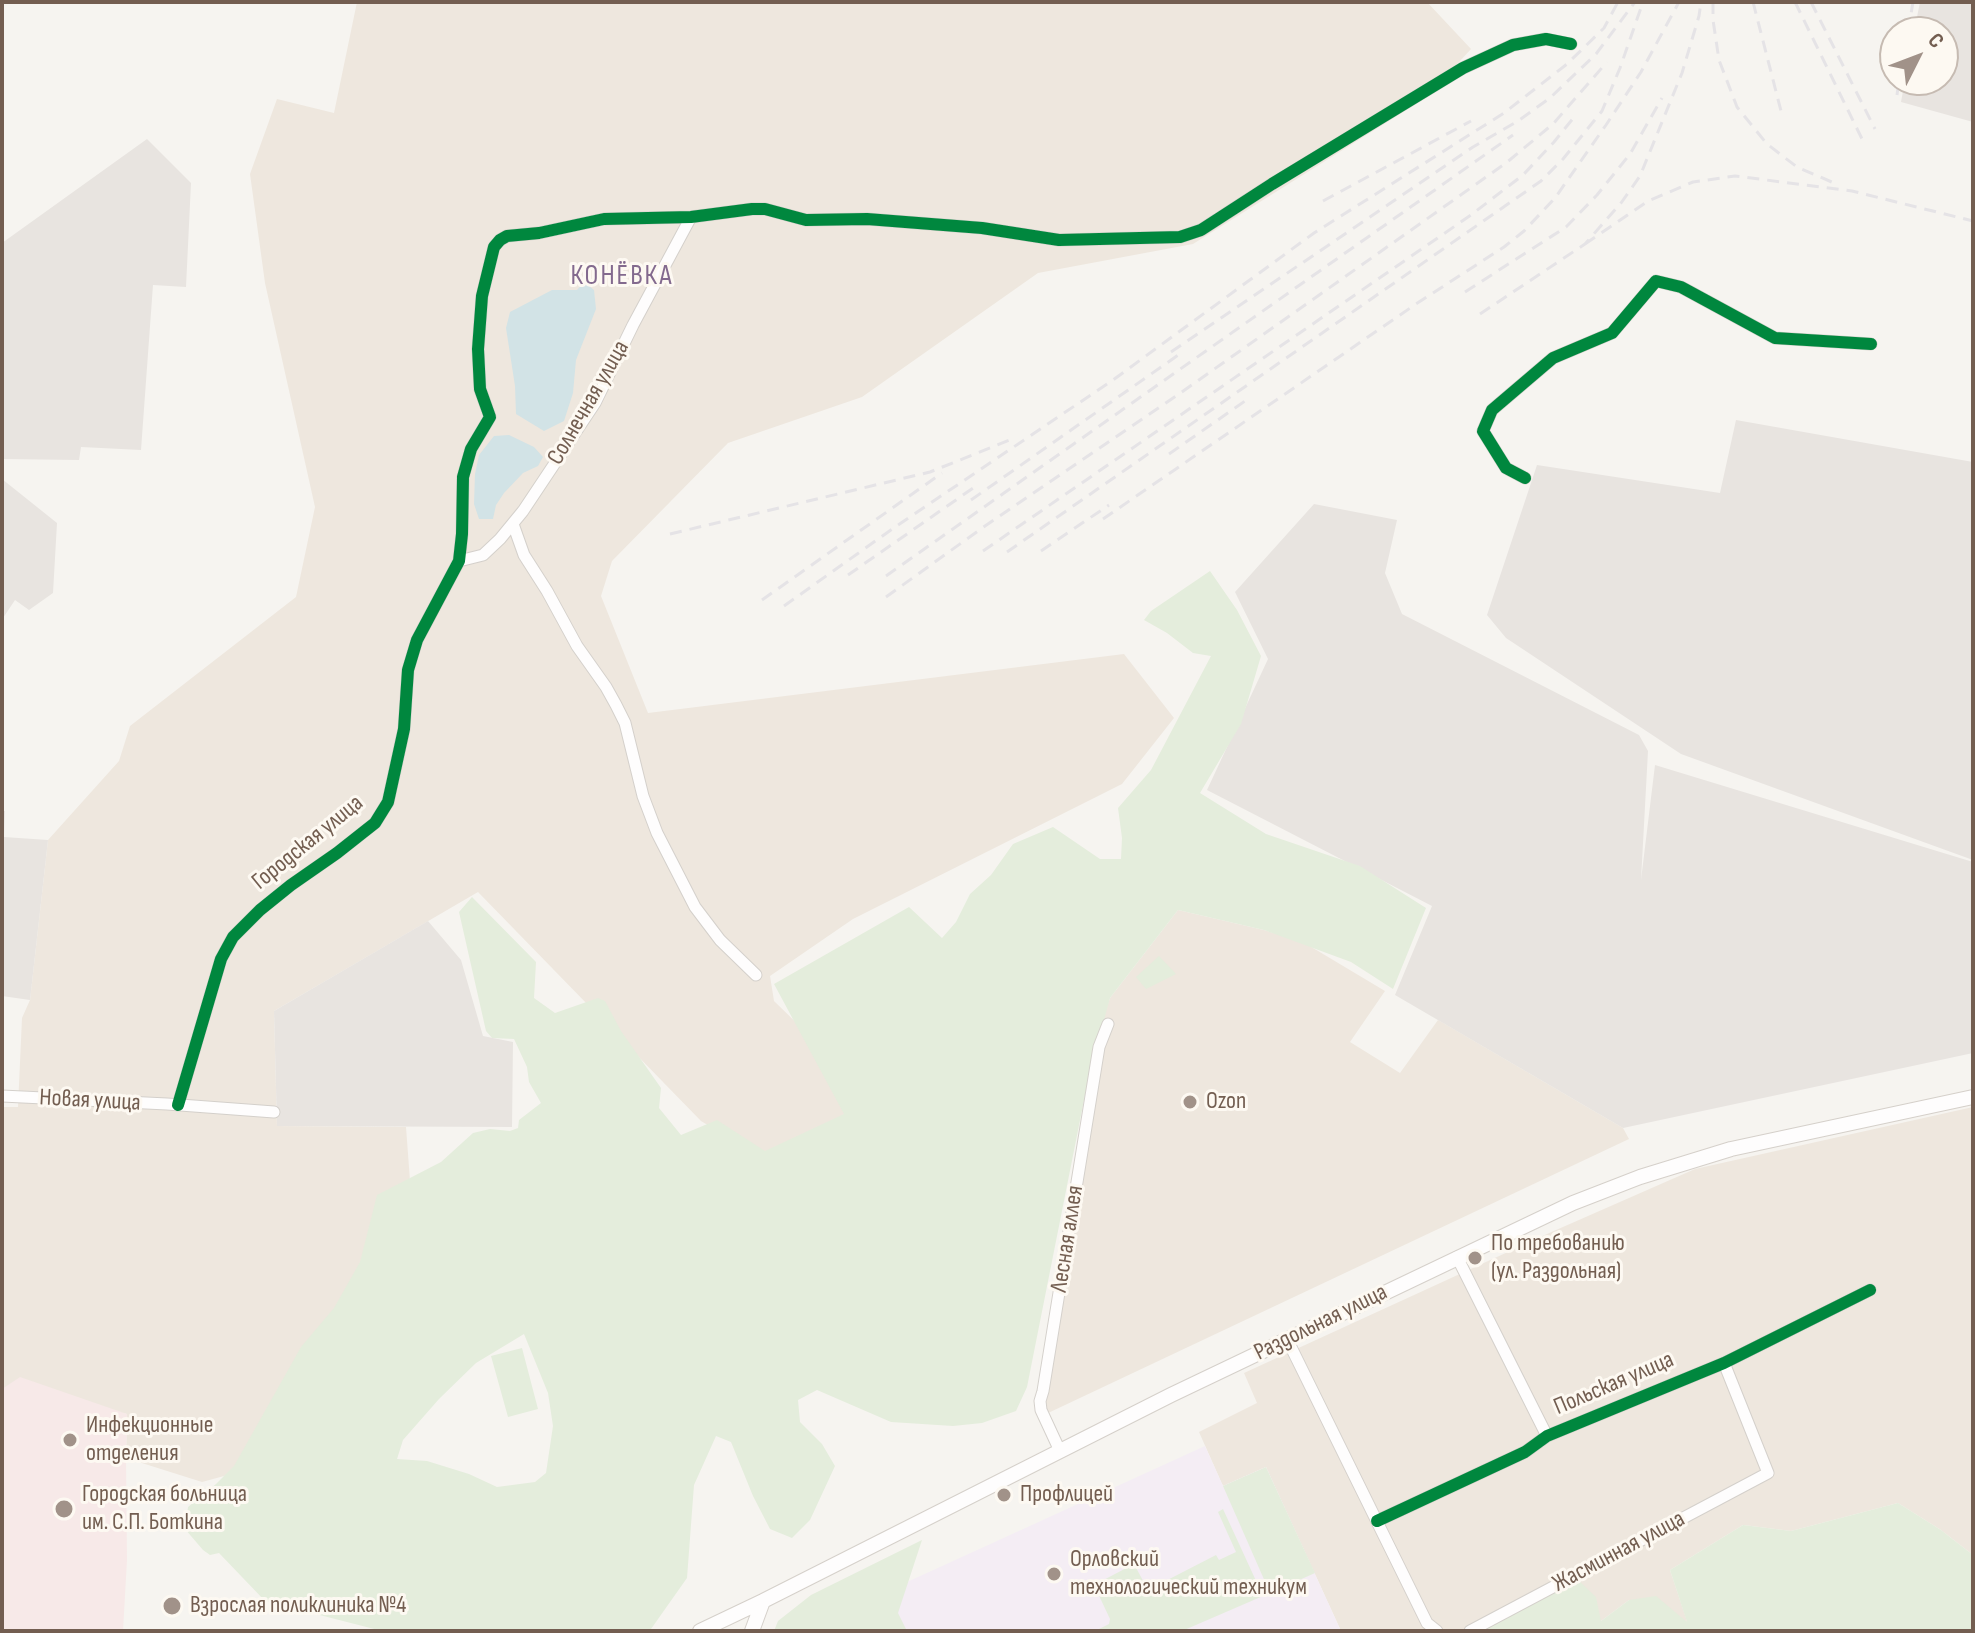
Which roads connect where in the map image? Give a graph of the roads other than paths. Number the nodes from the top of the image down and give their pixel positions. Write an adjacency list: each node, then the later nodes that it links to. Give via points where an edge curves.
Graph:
1 (1571, 44): 2 (street, via 1546,39 1513,45 1463,68 1201,230 1180,237 1059,240 982,228 806,220 765,209)
2 (691, 217): 5 (street, Солнечная улица, via 595,403); 6 (street, via 604,219 507,236 494,247 482,296 478,349 480,389 490,417 471,449 463,477)
3 (1871, 344): 4 (street, via 1775,338 1681,287 1656,281 1612,333 1553,358 1492,410 1483,431 1506,468)
4 (1525, 478)
5 (513, 524): 6 (street, Солнечная улица, via 483,555); 7 (street, via 524,555 625,723 657,833 695,907)
6 (459, 561): 11 (street, Городская улица, via 417,640 408,670 404,729 388,802 375,823 291,885 233,937 221,959)
7 (756, 975)
8 (1108, 1024): 18 (street, Лесная аллея, via 1099,1047 1040,1401)
9 (2, 1096): 11 (street, Новая улица)
10 (1973, 1097): 13 (main road, Раздольная улица, via 1703,1157 1573,1203)
11 (178, 1105): 12 (street, Новая улица)
12 (274, 1112)
13 (1457, 1257): 15 (main road, Раздольная улица); 17 (street)
14 (1870, 1290): 16 (street, Польская улица)
15 (1287, 1339): 18 (main road, Раздольная улица); 19 (street)
16 (1724, 1363): 17 (street, Польская улица); 24 (street, Жасминная улица, via 1768,1473)
17 (1547, 1436): 19 (street, Польская улица, via 1525,1452)
18 (1060, 1451): 20 (main road, Раздольная улица)
19 (1377, 1521): 23 (street, via 1427,1623)
20 (763, 1601): 21 (main road, Раздольная улица); 22 (main road)
21 (701, 1631)
22 (752, 1631)
23 (1437, 1631)
24 (1470, 1631)

